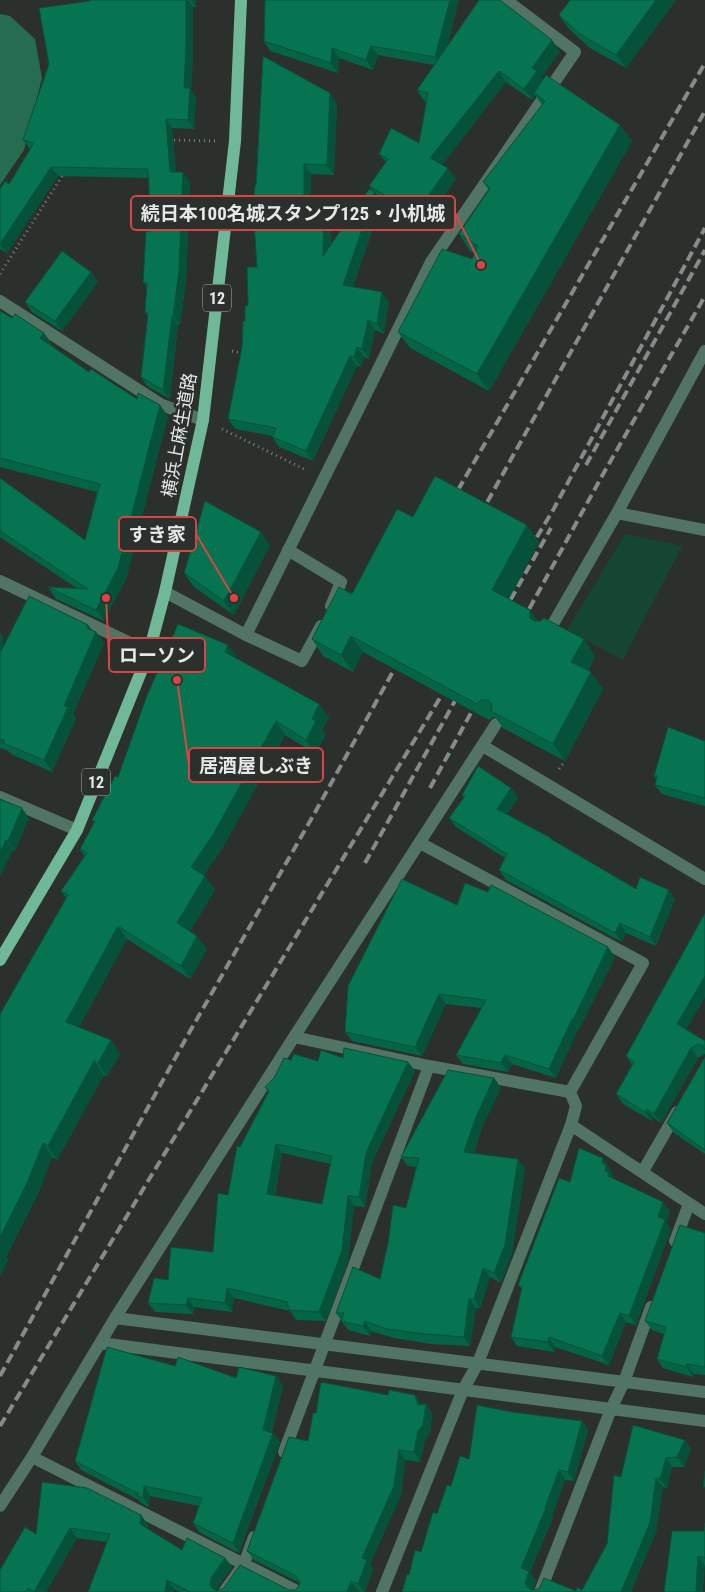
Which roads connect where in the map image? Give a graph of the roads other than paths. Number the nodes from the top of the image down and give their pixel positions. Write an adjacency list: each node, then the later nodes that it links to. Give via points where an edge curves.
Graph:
1 (241, 0): 5 (main road, 横浜上麻生道路 / 12, via 235,141)
2 (506, 0): 8 (street, via 575,52 431,262)
3 (0, 302): 5 (street, via 162,405)
4 (705, 351): 6 (street)
5 (203, 420): 10 (main road, 横浜上麻生道路 / 12)
6 (617, 512): 7 (street); 11 (street)
7 (705, 530)
8 (288, 550): 12 (street); 12 (street, via 341,582 330,610 302,661)
9 (0, 581): 13 (street)
10 (165, 592): 12 (street); 13 (main road, 横浜上麻生道路 / 12)
11 (548, 631)
12 (246, 635)
13 (149, 652): 17 (main road, 横浜上麻生道路 / 12)
14 (496, 724): 15 (street)
15 (483, 746): 18 (street); 19 (street)
16 (0, 797): 17 (street)
17 (77, 830): 20 (main road, 横浜上麻生道路 / 12)
18 (420, 843): 21 (street); 23 (street, via 643,963)
19 (705, 879)
20 (0, 960)
21 (294, 1037): 22 (street); 31 (street)
22 (429, 1066): 23 (street); 33 (street)
23 (570, 1092): 25 (street, via 576,1106)
24 (681, 1104): 26 (street)
25 (571, 1125): 26 (street); 34 (street)
26 (643, 1172): 27 (street)
27 (689, 1204): 28 (street); 29 (street)
28 (705, 1214)
29 (672, 1250)
30 (655, 1297): 36 (street)
31 (115, 1318): 32 (street); 33 (street)
32 (100, 1343): 35 (street); 41 (street)
33 (326, 1344): 34 (street); 35 (street)
34 (478, 1363): 36 (street); 37 (street)
35 (314, 1371): 37 (street); 42 (street)
36 (624, 1382): 38 (street); 39 (street)
37 (463, 1390): 39 (street); 48 (street)
38 (705, 1392)
39 (611, 1409): 40 (street); 49 (street)
40 (705, 1421)
41 (32, 1458): 43 (street); 45 (street)
42 (280, 1462)
43 (0, 1506)
44 (257, 1527): 45 (street)
45 (244, 1564): 46 (street); 47 (street)
46 (224, 1592)
47 (299, 1592)
48 (382, 1592)
49 (540, 1592)

